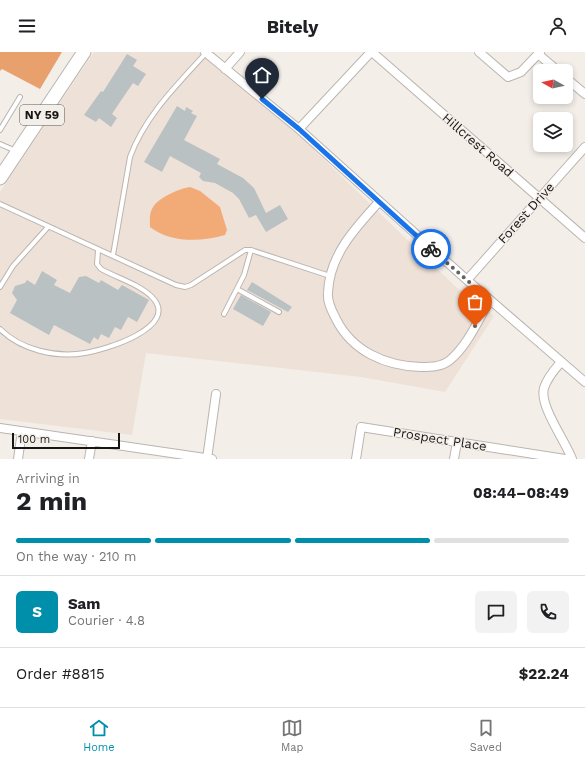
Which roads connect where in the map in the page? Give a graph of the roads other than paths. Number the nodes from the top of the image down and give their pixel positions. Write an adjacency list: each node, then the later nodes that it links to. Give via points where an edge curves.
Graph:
1 (84, 52): 16 (main road, NY 59)
2 (205, 52): 8 (street); 25 (lane, via 160,105 135,144 128,169)
3 (240, 52): 8 (street)
4 (372, 52): 12 (street); 18 (street, Hillcrest Road)
5 (479, 52): 6 (street, via 508,77 521,72)
6 (539, 53): 7 (street)
7 (551, 64)
8 (225, 69): 12 (street)
9 (573, 84): 10 (street)
10 (585, 94)
11 (20, 97): 13 (lane)
12 (299, 129): 19 (street)
13 (0, 130)
14 (0, 144): 16 (lane)
15 (585, 147): 18 (street, Forest Drive)
16 (18, 152): 17 (main road, NY 59)
17 (0, 178)
18 (539, 198): 22 (street, Hillcrest Road); 27 (street, Forest Drive)
19 (378, 202): 26 (street, via 348,238); 27 (street)
20 (0, 204): 21 (lane)
21 (48, 227): 23 (lane); 28 (lane, via 13,266)
22 (585, 238)
23 (98, 250): 25 (lane); 33 (lane, via 97,264 101,269 138,287 153,298 158,316 152,326 138,335 85,353 45,352 22,345)
24 (251, 250): 25 (lane, via 245,250 185,287); 26 (lane); 29 (lane)
25 (113, 256)
26 (330, 276): 30 (street, via 328,294 331,310 352,343 369,355 408,366 434,367 449,362 462,348)
27 (466, 280): 30 (street)
28 (0, 287)
29 (237, 290): 31 (lane); 32 (lane)
30 (490, 300): 34 (street)
31 (279, 312)
32 (224, 314)
33 (0, 329)
34 (561, 362): 35 (street); 47 (street, via 544,388 544,400)
35 (585, 382)
36 (216, 394): 43 (street)
37 (0, 428): 38 (street)
38 (22, 431): 39 (street); 41 (street)
39 (92, 440): 42 (street); 43 (street)
40 (457, 442): 44 (street, Prospect Place, via 361,427); 45 (street); 46 (street, Prospect Place)
41 (18, 459)
42 (89, 459)
43 (209, 459)
44 (356, 459)
45 (454, 459)
46 (565, 459)
47 (572, 459)

